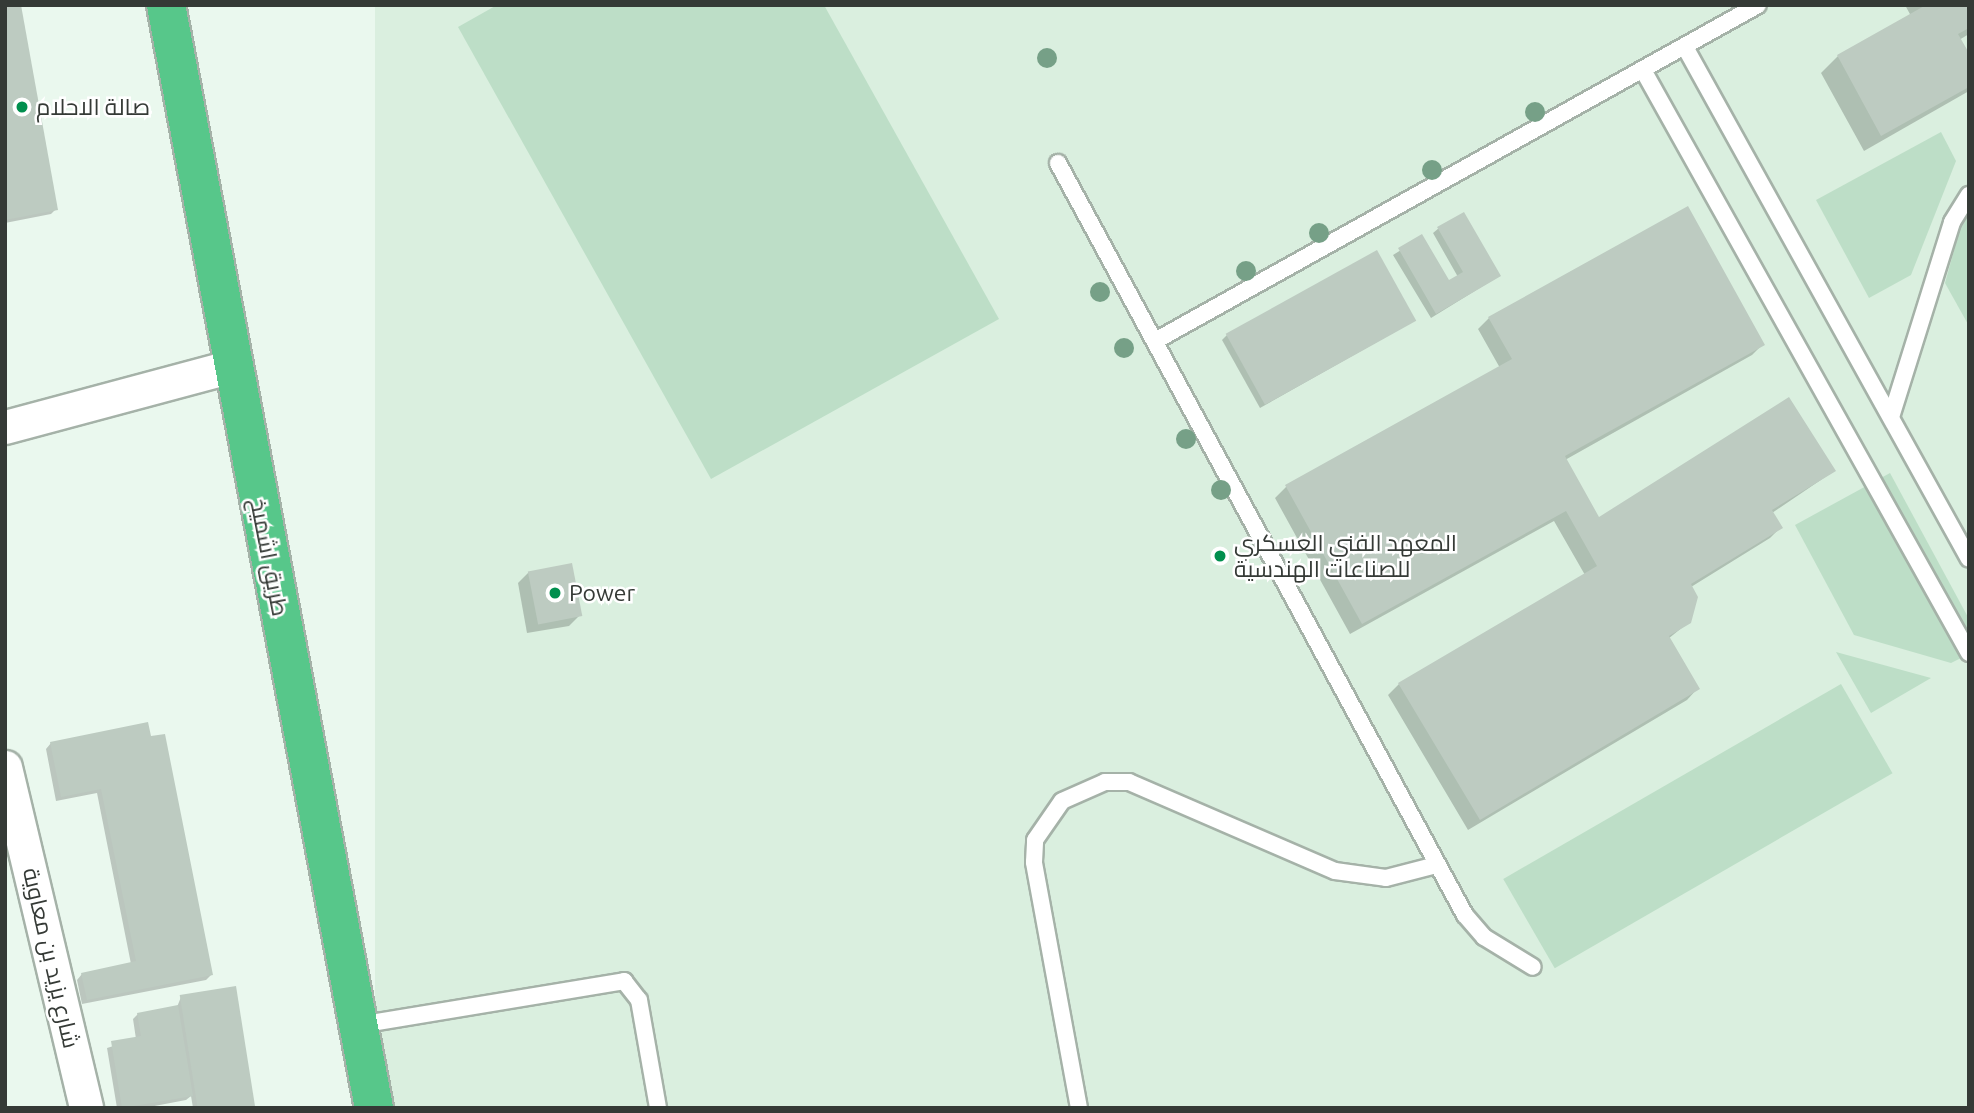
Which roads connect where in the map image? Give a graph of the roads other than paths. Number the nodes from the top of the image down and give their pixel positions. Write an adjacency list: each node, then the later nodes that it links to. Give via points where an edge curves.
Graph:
1 (166, 5): 8 (highway, طريق اشميخ)
2 (1758, 5): 3 (lane)
3 (1685, 47): 4 (lane); 9 (lane)
4 (1643, 71): 7 (lane); 12 (lane)
5 (1058, 163): 7 (lane)
6 (1969, 195): 9 (lane, via 1952,222)
7 (1155, 341): 14 (lane)
8 (233, 366): 10 (street); 16 (highway, طريق اشميخ)
9 (1891, 417): 11 (lane)
10 (5, 427)
11 (1969, 559)
12 (1969, 653)
13 (5, 767): 17 (street, شارع يزيد بن معاوية)
14 (1436, 865): 15 (lane, via 1465,915 1484,937); 20 (lane, via 1386,878 1335,871 1129,782 1105,782 1062,801 1035,840 1034,862)
15 (1533, 967)
16 (359, 1025): 18 (highway, طريق اشميخ); 19 (lane, via 624,981 639,1000)
17 (86, 1108)
18 (374, 1108)
19 (658, 1108)
20 (1079, 1108)

